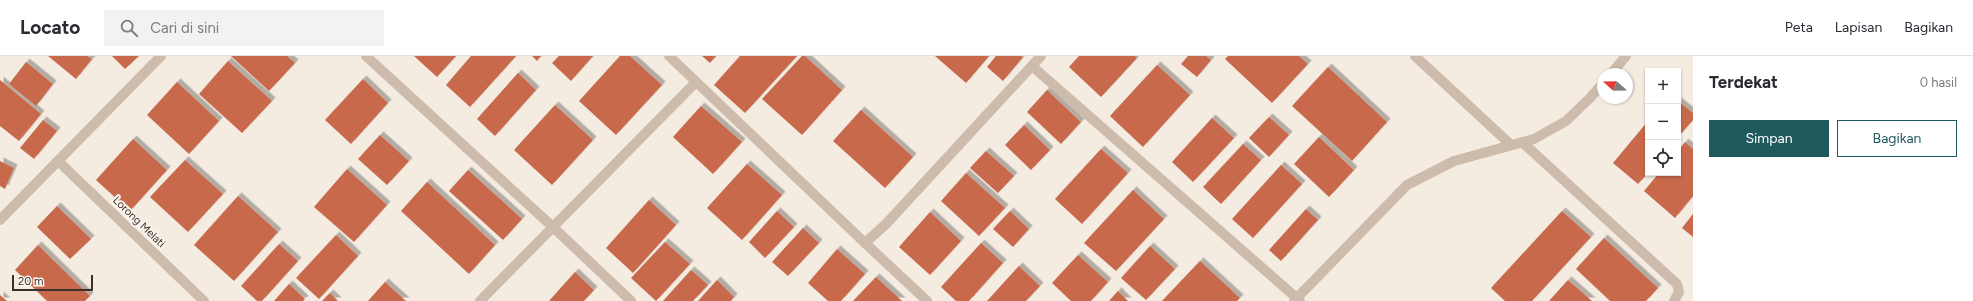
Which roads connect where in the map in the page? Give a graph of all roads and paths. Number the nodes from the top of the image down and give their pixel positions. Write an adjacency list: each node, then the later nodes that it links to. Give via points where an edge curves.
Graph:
1 (161, 56): 13 (street)
2 (366, 56): 15 (street)
3 (669, 56): 9 (street)
4 (1041, 56): 7 (street)
5 (1415, 56): 12 (street)
6 (1626, 56): 8 (street)
7 (1032, 66): 16 (street, via 886,224); 17 (street)
8 (1616, 68)
9 (696, 82): 15 (street); 16 (street)
10 (1597, 90): 11 (street, via 1566,120 1534,139)
11 (1522, 142): 12 (street); 22 (street, via 1677,284 1679,292)
12 (1510, 144): 17 (street, via 1454,161 1406,185)
13 (58, 161): 14 (street); 18 (street, Lorong Melati)
14 (0, 220)
15 (554, 228): 19 (street); 20 (street)
16 (865, 242): 21 (street)
17 (1297, 300)
18 (204, 301)
19 (480, 301)
20 (631, 301)
21 (927, 301)
22 (1674, 301)

